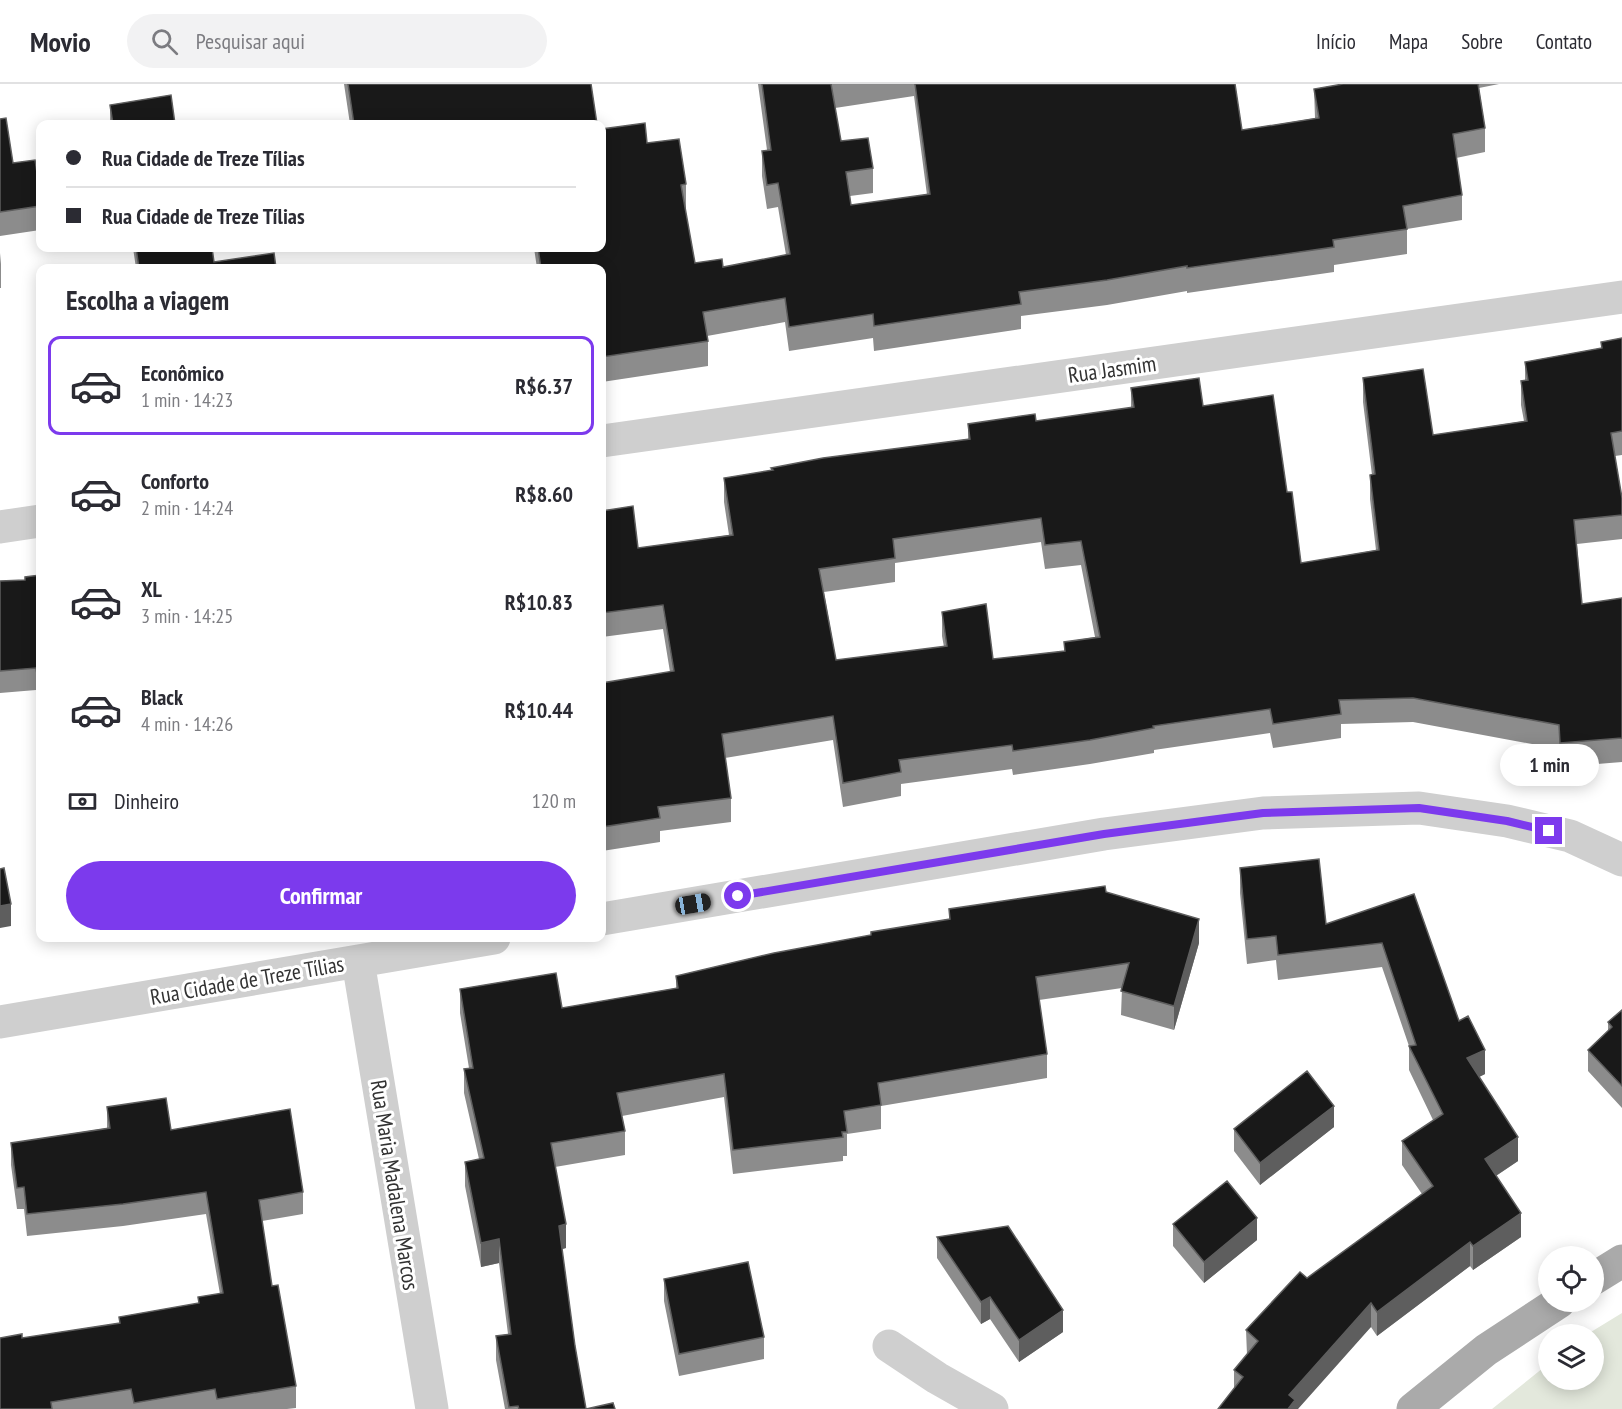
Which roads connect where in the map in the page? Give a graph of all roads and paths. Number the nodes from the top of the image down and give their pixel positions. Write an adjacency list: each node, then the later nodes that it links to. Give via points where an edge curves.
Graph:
1 (1622, 297): 2 (street, Rua Jasmim)
2 (606, 440)
3 (36, 522): 4 (street)
4 (0, 527)
5 (1622, 860): 6 (street, via 1560,834 1507,821 1419,808 1263,813 1104,834)
6 (606, 918)
7 (470, 942): 8 (street, Rua Cidade de Treze Tílias)
8 (358, 961): 9 (street, Rua Cidade de Treze Tílias); 14 (street, Rua Maria Madalena Marcos)
9 (0, 1022)
10 (1622, 1261): 11 (main road)
11 (1604, 1272)
12 (1544, 1312): 16 (main road, via 1486,1350)
13 (889, 1346): 15 (street)
14 (432, 1409)
15 (992, 1409)
16 (1413, 1409)

